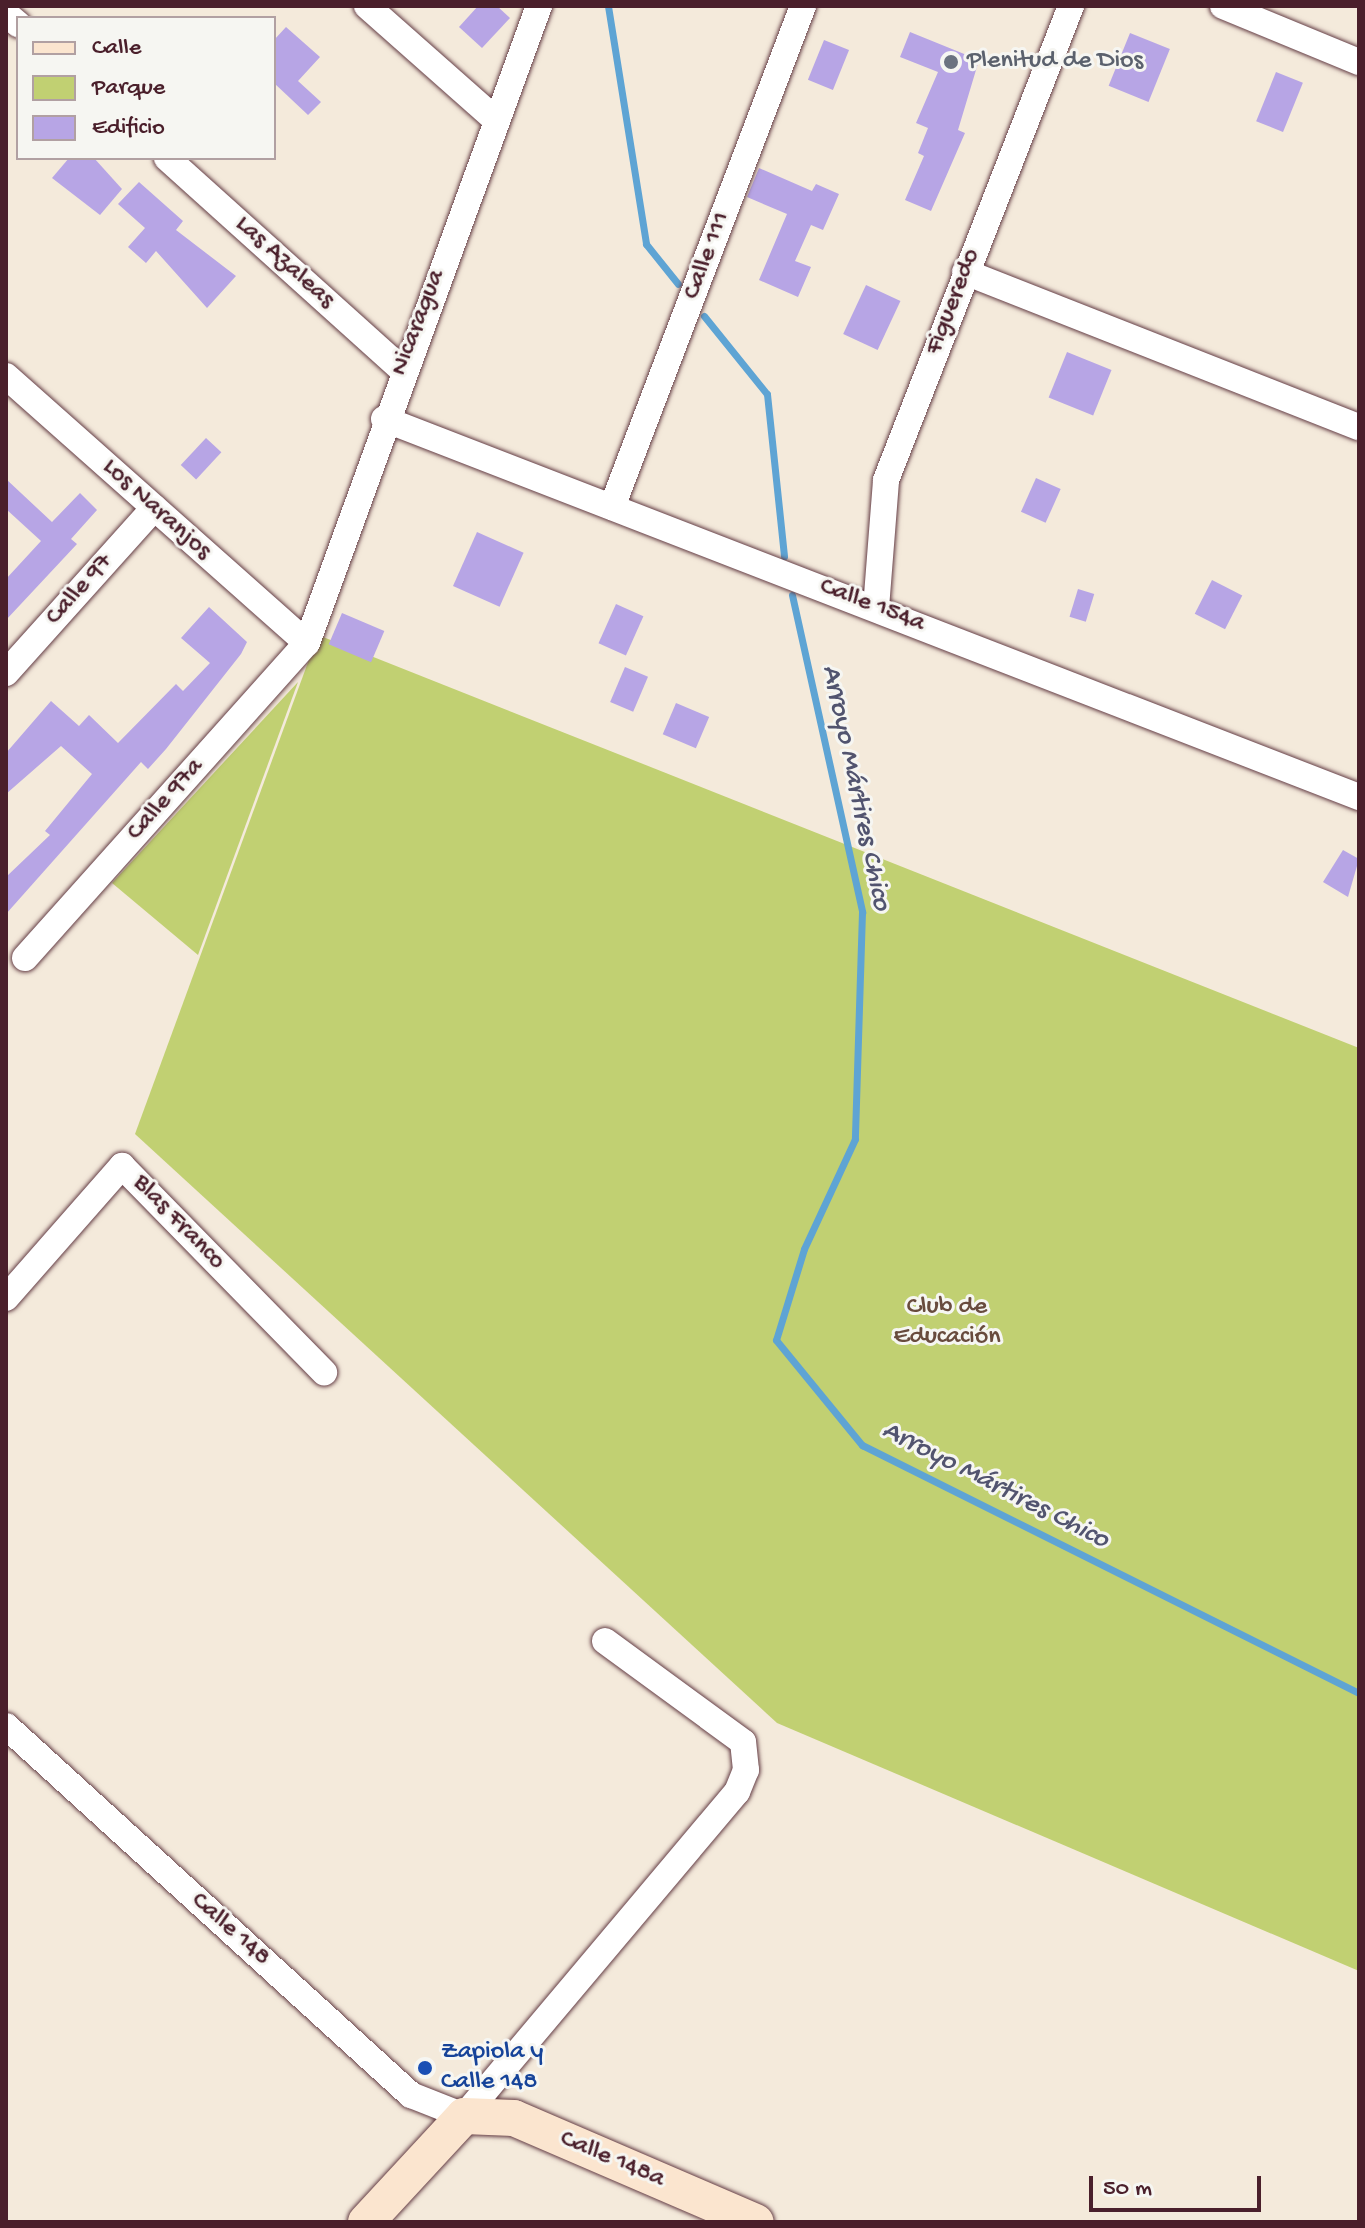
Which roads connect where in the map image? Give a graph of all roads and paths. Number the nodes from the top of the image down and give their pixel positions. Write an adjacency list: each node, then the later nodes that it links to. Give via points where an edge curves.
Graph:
1 (367, 6): 7 (street)
2 (539, 6): 7 (street, Nicaragua)
3 (803, 6): 14 (street, Calle 111)
4 (1071, 6): 9 (street, Figueredo)
5 (1223, 6): 6 (street)
6 (1359, 62)
7 (496, 120): 10 (street, Nicaragua)
8 (169, 160): 10 (street, Las Azaleas)
9 (965, 272): 13 (street); 16 (street, Figueredo, via 886,480)
10 (401, 369): 12 (street, Nicaragua)
11 (6, 376): 15 (street, Los Naranjos)
12 (384, 419): 14 (street, Calle 154a); 17 (street, Nicaragua)
13 (1359, 427)
14 (612, 507): 16 (street, Calle 154a)
15 (154, 508): 17 (street, Los Naranjos); 18 (street, Calle 97)
16 (876, 608): 19 (street, Calle 154a)
17 (307, 643): 20 (street, Calle 97a)
18 (6, 673)
19 (1359, 797)
20 (25, 958)
21 (6, 1298): 22 (street, Blas Franco, via 122,1166)
22 (324, 1372)
23 (605, 1641): 25 (street, via 743,1742 746,1770 737,1792)
24 (6, 1726): 25 (street, Calle 148, via 411,2095)
25 (464, 2116): 26 (street); 27 (street, Calle 148a, via 514,2118)
26 (366, 2222)
27 (756, 2222)

